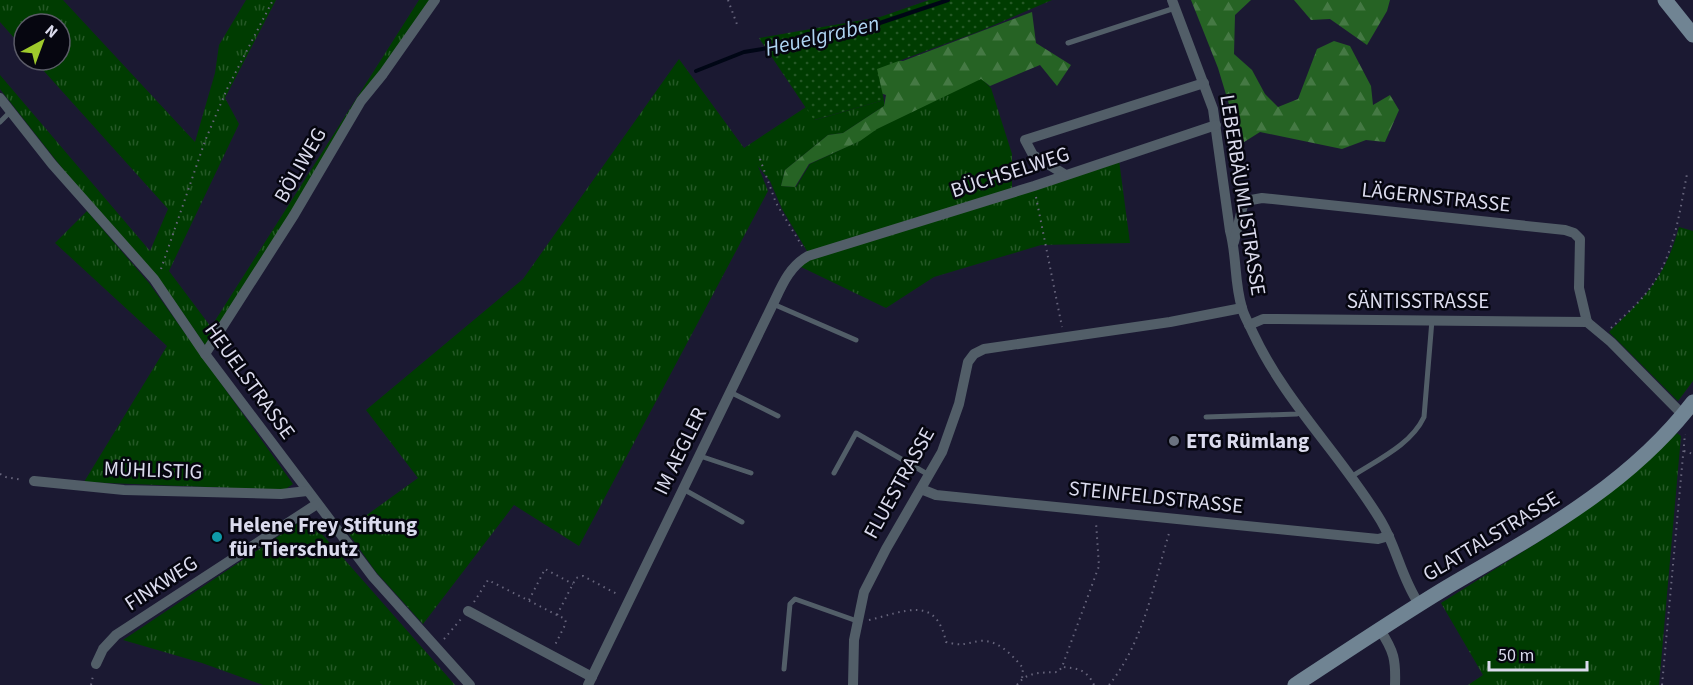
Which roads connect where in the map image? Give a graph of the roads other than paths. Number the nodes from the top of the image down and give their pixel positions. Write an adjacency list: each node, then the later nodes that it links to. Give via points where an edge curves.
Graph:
1 (435, 0): 20 (street, BÖLIWEG, via 361,101)
2 (1665, 0): 4 (street)
3 (1173, 4): 5 (lane); 6 (street, LEBERBÄUMLISTRASSE)
4 (1693, 34)
5 (1068, 43)
6 (1204, 83): 10 (street, LEBERBÄUMLISTRASSE); 11 (street, via 1025,140 1033,155)
7 (0, 98): 8 (street, HEUELSTRASSE)
8 (10, 112): 9 (lane); 20 (street, HEUELSTRASSE, via 154,279)
9 (0, 122)
10 (1216, 125): 11 (street, BÜCHSELWEG); 12 (street, LEBERBÄUMLISTRASSE)
11 (1064, 174): 13 (street, BÜCHSELWEG)
12 (1233, 244): 15 (street, LEBERBÄUMLISTRASSE); 17 (street, LÄGERNSTRASSE, via 1244,205 1262,198 1565,230 1580,239 1579,288)
13 (812, 255): 14 (street, IM AEGLER, via 792,268)
14 (773, 304): 19 (lane); 21 (street, IM AEGLER)
15 (1242, 308): 18 (street, LEBERBÄUMLISTRASSE); 30 (street, FLUESTRASSE, via 984,349 974,354 968,362 952,427)
16 (1432, 320): 17 (street, SÄNTISSTRASSE); 18 (street, SÄNTISSTRASSE, via 1263,320); 31 (lane, via 1424,417 1418,429)
17 (1587, 322): 24 (street)
18 (1249, 325): 23 (street, LEBERBÄUMLISTRASSE, via 1266,360)
19 (855, 340)
20 (205, 354): 35 (street, HEUELSTRASSE)
21 (730, 392): 25 (lane); 27 (street, IM AEGLER)
22 (1693, 402): 24 (street, GLATTALSTRASSE)
23 (1302, 412): 26 (lane); 31 (street, LEBERBÄUMLISTRASSE)
24 (1683, 415): 39 (street, GLATTALSTRASSE, via 1647,454 1600,492)
25 (778, 416)
26 (1206, 417)
27 (700, 456): 28 (lane); 33 (street, IM AEGLER)
28 (751, 473)
29 (834, 473): 30 (lane, via 856,433)
30 (929, 475): 34 (street, FLUESTRASSE)
31 (1351, 477): 38 (street, LEBERBÄUMLISTRASSE)
32 (34, 482): 35 (street, MÜHLISTIG, via 124,490 281,494)
33 (683, 489): 37 (lane); 45 (street, IM AEGLER)
34 (921, 489): 38 (street, STEINFELDSTRASSE, via 936,495 1173,519); 41 (street, FLUESTRASSE, via 873,571)
35 (307, 491): 36 (street, HEUELSTRASSE)
36 (317, 504): 43 (street, FINKWEG, via 117,635); 46 (street, HEUELSTRASSE, via 373,577)
37 (741, 522)
38 (1389, 536): 39 (street, LEBERBÄUMLISTRASSE, via 1406,582)
39 (1419, 604): 42 (street, GLATTALSTRASSE)
40 (468, 611): 45 (street, IM AEGLER)
41 (857, 621): 44 (lane, via 795,599 790,604); 47 (street, FLUESTRASSE)
42 (1380, 630): 48 (street, GLATTALSTRASSE); 49 (street, via 1396,663)
43 (96, 663)
44 (784, 669)
45 (590, 681)
46 (470, 685)
47 (853, 685)
48 (1294, 685)
49 (1395, 685)

